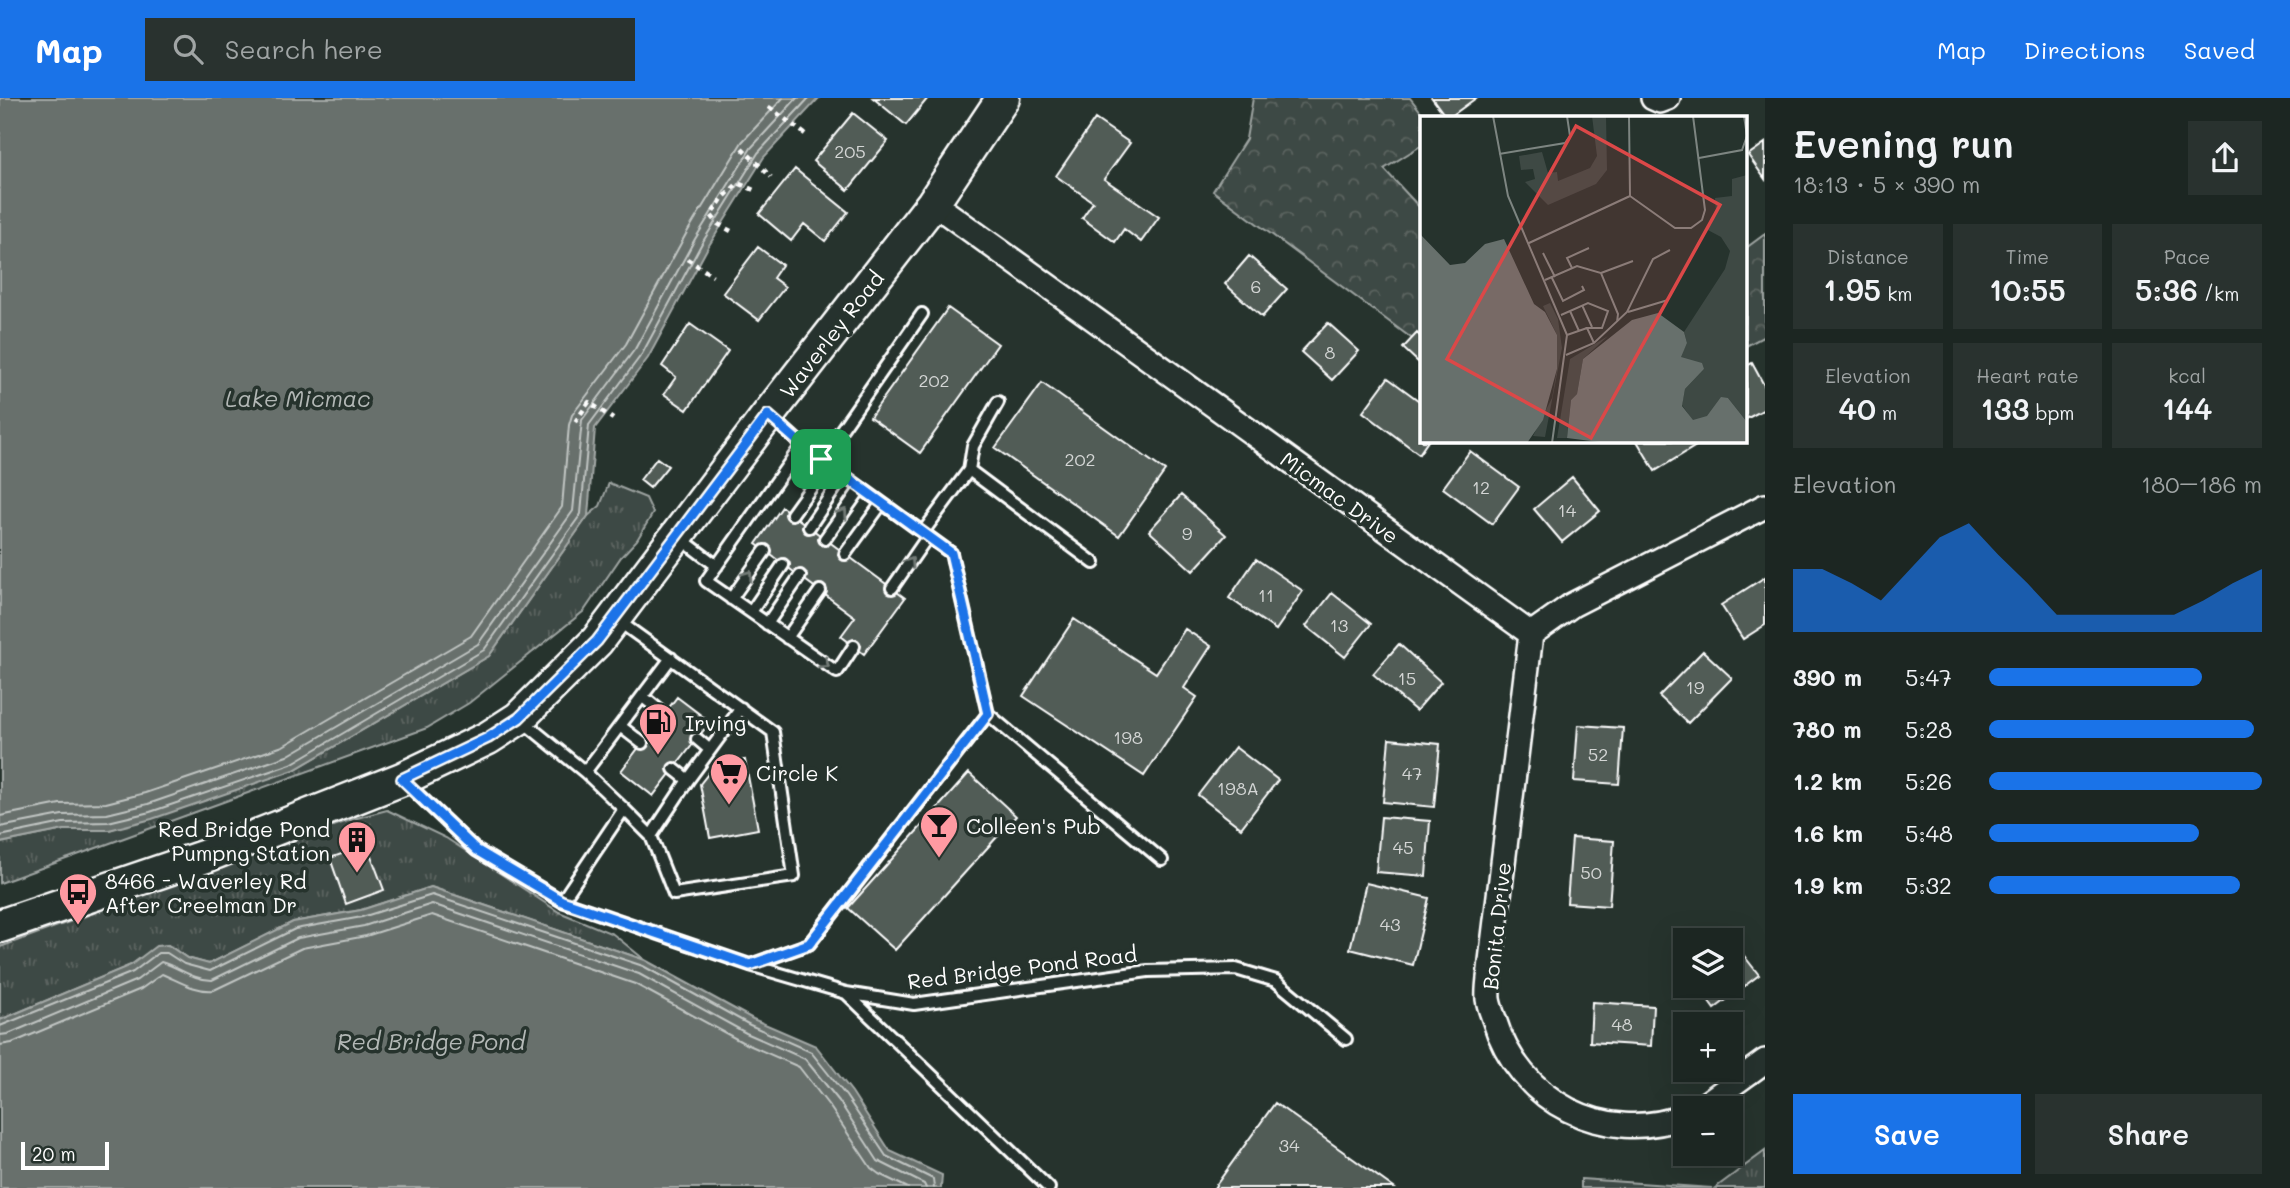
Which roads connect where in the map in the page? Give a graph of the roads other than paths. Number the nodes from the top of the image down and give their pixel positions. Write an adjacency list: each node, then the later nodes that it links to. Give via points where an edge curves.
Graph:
1 (1003, 98): 4 (main road, Waverley Road)
2 (1653, 98): 3 (street)
3 (1668, 98)
4 (933, 204): 7 (main road, Waverley Road); 32 (street, Micmac Drive)
5 (922, 314): 9 (lane)
6 (998, 402): 10 (lane, via 973,446)
7 (768, 415): 8 (lane); 18 (main road, Waverley Road)
8 (802, 445): 9 (lane); 24 (lane)
9 (824, 461): 11 (lane); 15 (lane)
10 (969, 470): 17 (lane); 22 (lane)
11 (844, 475): 12 (lane); 16 (lane)
12 (861, 488): 13 (lane); 19 (lane, one-way to 12)
13 (882, 503): 17 (lane); 21 (lane)
14 (1765, 506): 32 (street, via 1572,605)
15 (792, 514)
16 (809, 527)
17 (926, 534): 26 (lane, one-way to 17); 39 (lane, via 951,553)
18 (678, 536): 24 (lane); 30 (main road, Waverley Road)
19 (825, 539)
20 (765, 551): 28 (lane, one-way to 20)
21 (845, 554)
22 (1094, 564)
23 (783, 565): 29 (lane)
24 (717, 566): 28 (lane, via 706,581)
25 (800, 576): 31 (lane)
26 (892, 588)
27 (820, 592): 33 (lane)
28 (732, 598): 29 (lane)
29 (751, 612): 31 (lane)
30 (615, 618): 35 (lane); 40 (main road, Waverley Road)
31 (767, 624): 33 (lane)
32 (1531, 634): 59 (street, Bonita Drive, via 1488,999 1500,1037 1516,1066 1568,1111 1623,1126)
33 (787, 638): 34 (lane, one-way to 34, via 837,672)
34 (854, 646)
35 (671, 659): 36 (lane); 37 (lane)
36 (643, 697): 38 (lane); 41 (lane)
37 (741, 708): 44 (lane); 50 (lane, via 773,732 794,876 674,894)
38 (664, 714)
39 (988, 714): 51 (lane); 54 (lane, via 809,944)
40 (519, 718): 46 (lane); 47 (main road, Waverley Road)
41 (620, 726): 43 (lane); 46 (lane)
42 (696, 740): 44 (lane)
43 (642, 743)
44 (709, 750): 48 (lane)
45 (674, 769): 48 (lane)
46 (585, 772): 49 (lane)
47 (402, 779): 52 (lane, Red Bridge Pond Road, via 476,850); 53 (main road, Waverley Road, via 206,856)
48 (688, 780): 50 (lane)
49 (624, 809): 50 (lane); 52 (lane)
50 (651, 836)
51 (1162, 860)
52 (562, 901): 54 (lane, Red Bridge Pond Road)
53 (0, 926)
54 (750, 965): 55 (lane, Red Bridge Pond Road)
55 (846, 993): 56 (lane, Red Bridge Pond Road, via 914,1004 1148,971 1236,969 1276,981); 60 (lane)
56 (1346, 1039)
57 (1765, 1061): 58 (street)
58 (1717, 1096)
59 (1673, 1121)
60 (1049, 1188)

